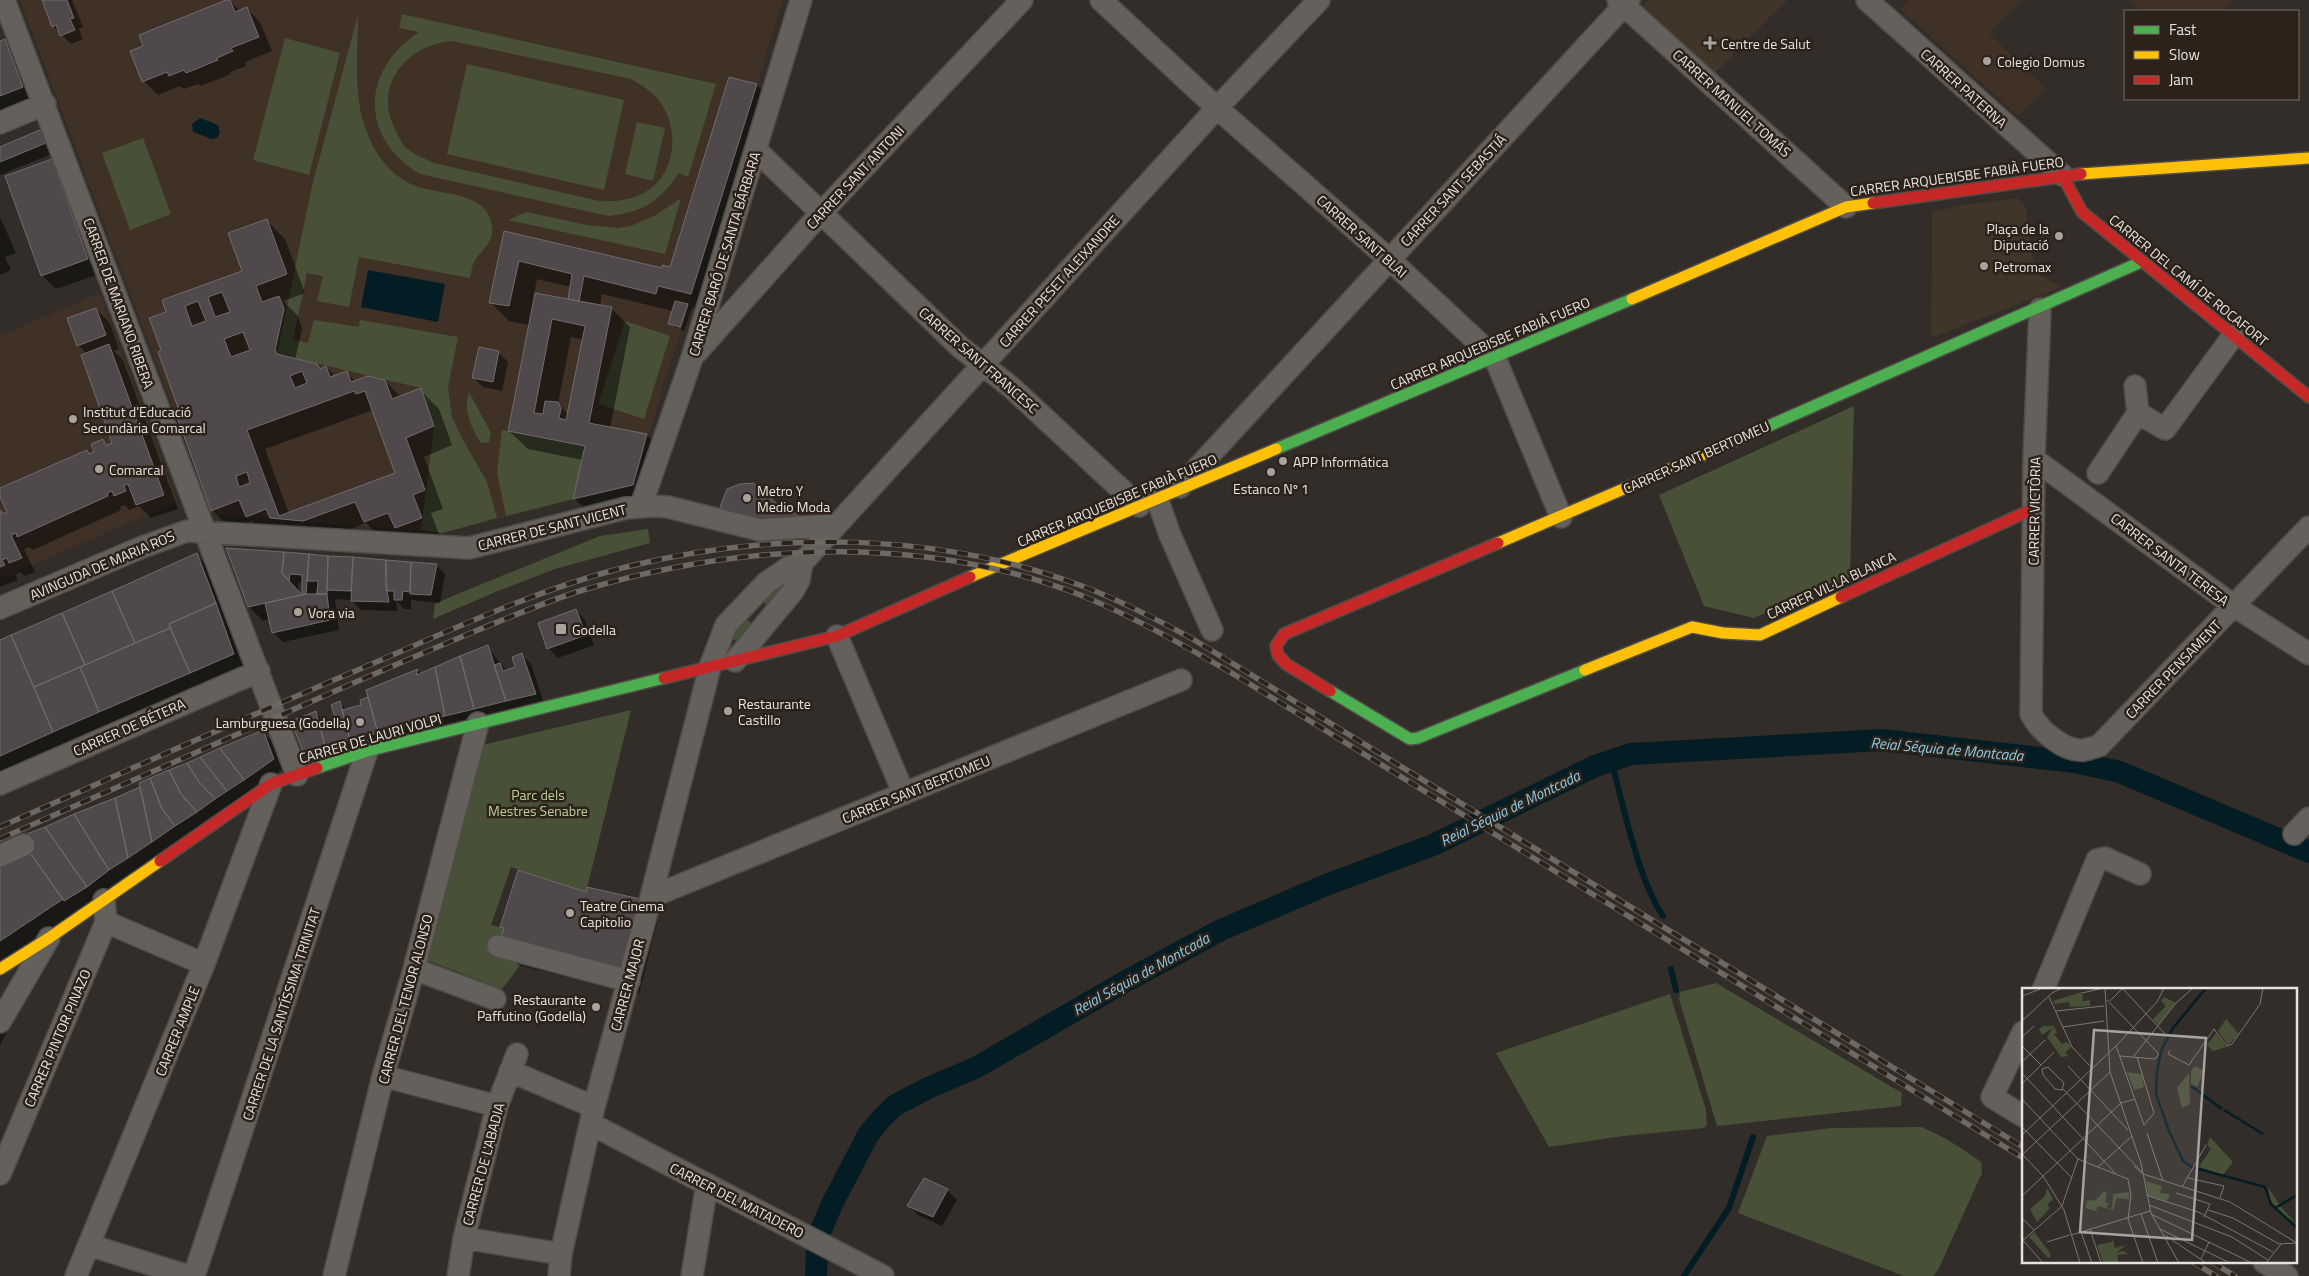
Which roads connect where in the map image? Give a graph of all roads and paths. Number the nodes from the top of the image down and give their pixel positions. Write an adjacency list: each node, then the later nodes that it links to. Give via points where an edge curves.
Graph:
1 (801, 0): 11 (street, CARRER BARÓ DE SANTA BÁRBARA)
2 (1022, 0): 15 (street, CARRER SANT ANTONI)
3 (1101, 0): 9 (street, CARRER SANT BLAI)
4 (1319, 0): 9 (street, CARRER PESET ALEIXANDRE)
5 (1624, 2): 14 (street, CARRER MANUEL TOMÁS); 16 (street, CARRER SANT SEBASTIÁ)
6 (1878, 3): 13 (street, CARRER PATERNA)
7 (5, 11): 8 (street, CARRER DE MARIANO RIBERA)
8 (45, 104): 10 (street); 34 (street, CARRER DE MARIANO RIBERA, via 188,490)
9 (1217, 108): 16 (street, CARRER SANT BLAI); 22 (street, CARRER PESET ALEIXANDRE)
10 (0, 123)
11 (756, 150): 15 (street, CARRER SANT FRANCESC); 20 (street, CARRER BARÓ DE SANTA BÁRBARA)
12 (2309, 158): 13 (street, CARRER ARQUEBISBE FABIÀ FUERO)
13 (2062, 175): 14 (street, CARRER ARQUEBISBE FABIÀ FUERO); 17 (street, CARRER DEL CAMÍ DE ROCAFORT, via 2077,206)
14 (1846, 207): 21 (street, CARRER ARQUEBISBE FABIÀ FUERO)
15 (821, 212): 20 (street, CARRER SANT ANTONI); 22 (street, CARRER SANT FRANCESC, via 960,347)
16 (1389, 259): 21 (street, CARRER SANT BLAI); 28 (street, CARRER SANT SEBASTIÁ)
17 (2141, 262): 18 (street, CARRER SANT BERTOMEU); 19 (street, CARRER DEL CAMÍ DE ROCAFORT)
18 (2040, 309): 26 (street, CARRER VICTÒRIA); 31 (street, CARRER SANT BERTOMEU)
19 (2233, 336): 24 (street, CARRER DEL CAMÍ DE ROCAFORT); 25 (street, via 2165,429)
20 (692, 358): 29 (street, CARRER BARÓ DE SANTA BÁRBARA)
21 (1496, 358): 28 (street, CARRER ARQUEBISBE FABIÀ FUERO); 31 (street, CARRER SANT BLAI)
22 (984, 364): 28 (street, CARRER SANT FRANCESC); 32 (street, CARRER PESET ALEIXANDRE)
23 (2135, 386): 25 (street)
24 (2309, 397)
25 (2138, 413): 27 (street)
26 (2034, 459): 30 (street, CARRER VICTÒRIA); 36 (street, CARRER SANTA TERESA)
27 (2098, 473)
28 (1158, 498): 38 (street); 39 (street, CARRER ARQUEBISBE FABIÀ FUERO, via 935,591)
29 (641, 506): 32 (street, CARRER DE SANT VICENT, via 668,508 760,530); 34 (street, CARRER DE SANT VICENT, via 469,548)
30 (2034, 509): 42 (street, CARRER VIL·LA BLANCA, via 1760,635 1723,633 1692,626 1410,739); 47 (street, CARRER VICTÒRIA, via 2031,714 2036,726 2067,747 2082,750)
31 (1561, 517): 42 (street, CARRER SANT BERTOMEU, via 1289,630 1279,636 1275,644)
32 (835, 525): 35 (street, CARRER PESET ALEIXANDRE)
33 (2309, 528): 36 (street, CARRER PENSAMENT)
34 (207, 530): 37 (street, AVINGUDA DE MARIA ROS, via 187,531 143,547); 44 (street, CARRER DE MARIANO RIBERA)
35 (802, 563): 41 (street, via 793,591); 43 (street, CARRER MAJOR, via 766,583 726,626)
36 (2234, 606): 40 (street, CARRER SANTA TERESA); 47 (street, CARRER PENSAMENT)
37 (0, 608)
38 (1212, 630)
39 (837, 636): 41 (street, CARRER ARQUEBISBE FABIÀ FUERO); 52 (street)
40 (2309, 654)
41 (735, 661): 43 (street, CARRER ARQUEBISBE FABIÀ FUERO)
42 (1286, 664)
43 (710, 667): 46 (street, CARRER DE LAURI VOLPI); 58 (street, CARRER MAJOR)
44 (259, 671): 49 (street, CARRER DE MARIANO RIBERA); 50 (street, CARRER DE BÉTERA)
45 (1181, 680): 52 (street, CARRER SANT BERTOMEU)
46 (478, 723): 48 (street, CARRER DE LAURI VOLPI); 65 (street, CARRER DEL TENOR ALONSO)
47 (2099, 746)
48 (367, 751): 49 (street, CARRER DE LAURI VOLPI); 84 (street, CARRER DE LA SANTÍSSIMA TRINITAT)
49 (297, 774): 51 (street, CARRER DE LAURI VOLPI)
50 (0, 784)
51 (271, 784): 59 (street, CARRER DE LAURI VOLPI); 63 (street, CARRER AMPLE)
52 (904, 794): 58 (street, CARRER SANT BERTOMEU)
53 (2309, 818): 54 (street)
54 (2294, 834)
55 (24, 845): 56 (street)
56 (0, 856)
57 (2140, 874): 67 (street, via 2105,858 2097,860)
58 (651, 897): 66 (street, CARRER MAJOR)
59 (104, 900): 60 (street, CARRER PINTOR PINAZO); 61 (street, CARRER DE LAURI VOLPI)
60 (106, 922): 63 (street); 76 (street, CARRER PINTOR PINAZO)
61 (49, 938): 64 (street, CARRER DE LAURI VOLPI); 69 (street)
62 (498, 946): 66 (street)
63 (204, 964): 79 (street, CARRER AMPLE)
64 (0, 969)
65 (414, 969): 68 (street); 72 (street, CARRER DEL TENOR ALONSO)
66 (629, 981): 75 (street, CARRER MAJOR)
67 (2044, 988)
68 (495, 998)
69 (0, 1022)
70 (2022, 1034): 74 (street, via 1992,1097)
71 (513, 1063): 73 (street, CARRER DE L'ABADIA); 75 (street, CARRER DEL MATADERO)
72 (384, 1076): 73 (street); 85 (street, CARRER DEL TENOR ALONSO)
73 (497, 1106): 78 (street, CARRER DE L'ABADIA)
74 (2022, 1115)
75 (593, 1116): 77 (street, CARRER DEL MATADERO); 80 (street, CARRER MAJOR)
76 (0, 1174)
77 (707, 1184): 88 (street); 89 (street, CARRER DEL MATADERO)
78 (464, 1238): 80 (street); 86 (street, CARRER DE L'ABADIA)
79 (89, 1245): 82 (street, CARRER AMPLE); 83 (street)
80 (561, 1254): 87 (street, CARRER MAJOR)
81 (2267, 1264): 90 (street)
82 (76, 1276)
83 (188, 1276)
84 (194, 1276)
85 (334, 1276)
86 (458, 1276)
87 (559, 1276)
88 (692, 1276)
89 (883, 1276)
90 (2287, 1276)

